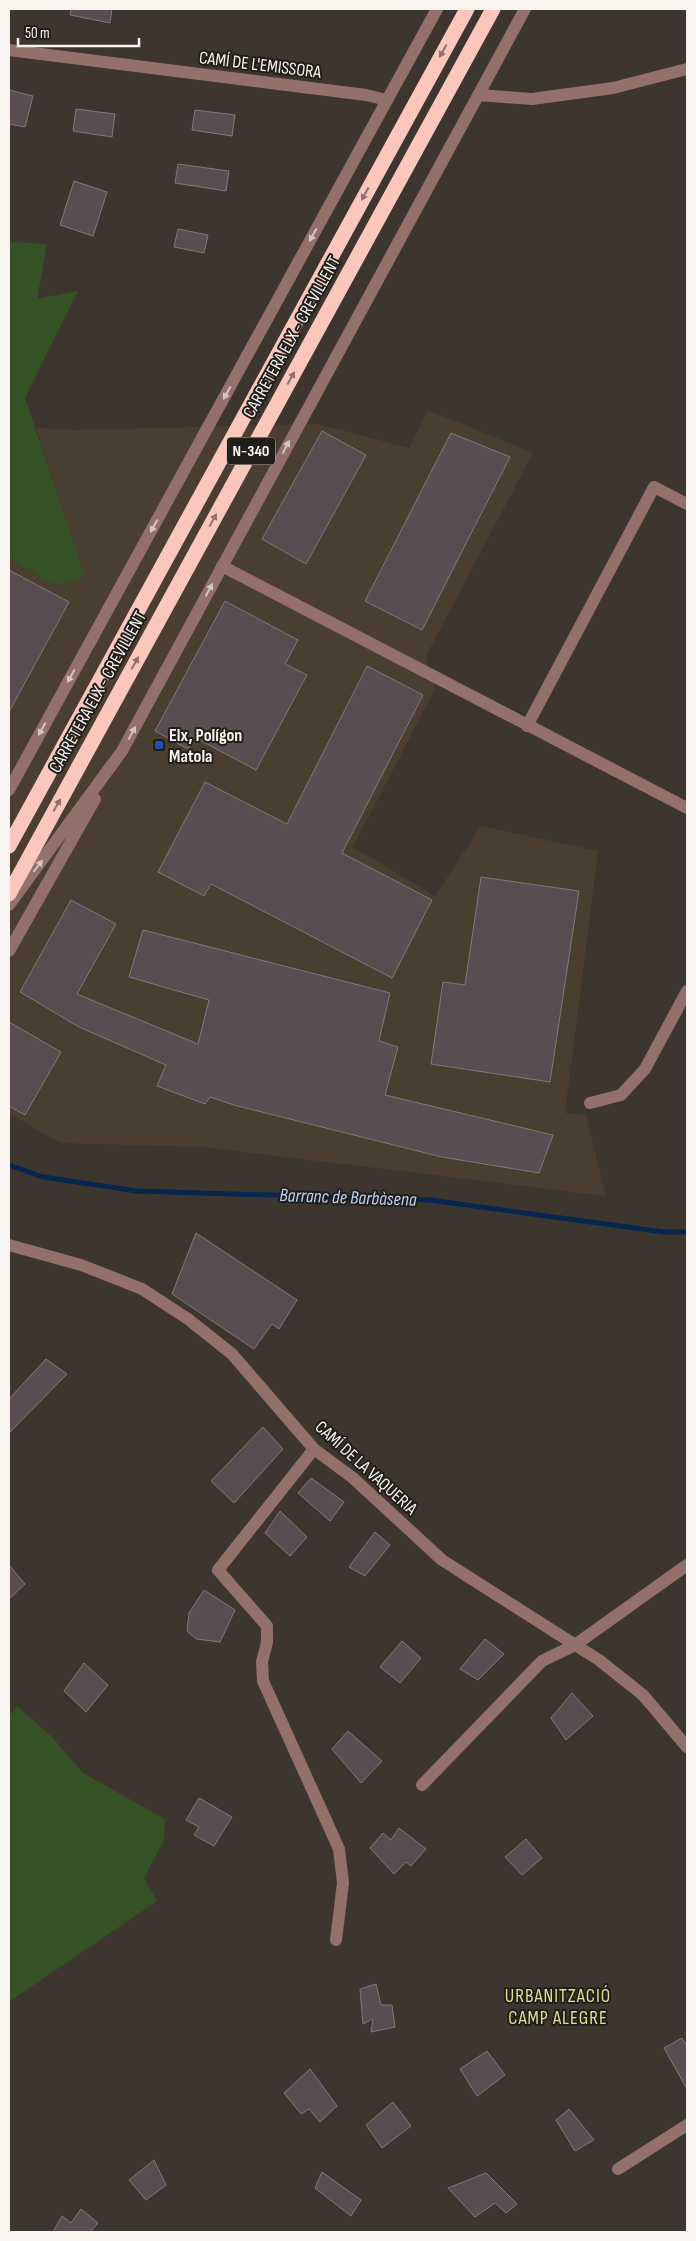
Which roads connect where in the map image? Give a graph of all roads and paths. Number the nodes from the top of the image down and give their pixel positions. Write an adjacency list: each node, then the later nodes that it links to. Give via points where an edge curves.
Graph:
1 (438, 9): 8 (street)
2 (467, 9): 15 (highway, CARRETERA ELX - CREVILLENT / N-340, one-way to 15)
3 (493, 9): 16 (highway, CARRETERA ELX - CREVILLENT / N-340, one-way to 3)
4 (525, 9): 7 (street)
5 (9, 50): 8 (street, CAMÍ DE L'EMISSORA)
6 (687, 69): 7 (street, via 613,88 532,99)
7 (478, 95): 10 (street, one-way to 7)
8 (387, 100): 13 (street, one-way to 13)
9 (687, 504): 11 (street, via 654,487)
10 (222, 566): 11 (street); 12 (street, one-way to 10)
11 (527, 726): 14 (street)
12 (122, 751): 17 (street, one-way to 12); 18 (street)
13 (9, 790)
14 (687, 808)
15 (9, 846)
16 (9, 894)
17 (9, 905)
18 (9, 952)
19 (687, 991): 20 (street, via 645,1068 620,1094)
20 (590, 1104)
21 (9, 1245): 22 (street, CAMÍ DE LA VAQUERIA, via 81,1265 142,1289 188,1319 232,1354)
22 (314, 1450): 24 (street, CAMÍ DE LA VAQUERIA, via 352,1478 442,1560); 27 (street, via 218,1570 267,1626 263,1681 339,1849 343,1883)
23 (687, 1565): 24 (street)
24 (575, 1645): 25 (street, CAMÍ DE LA VAQUERIA, via 643,1695); 26 (street, via 542,1661)
25 (687, 1748)
26 (422, 1785)
27 (336, 1940)
28 (687, 2125): 29 (street)
29 (618, 2169)

